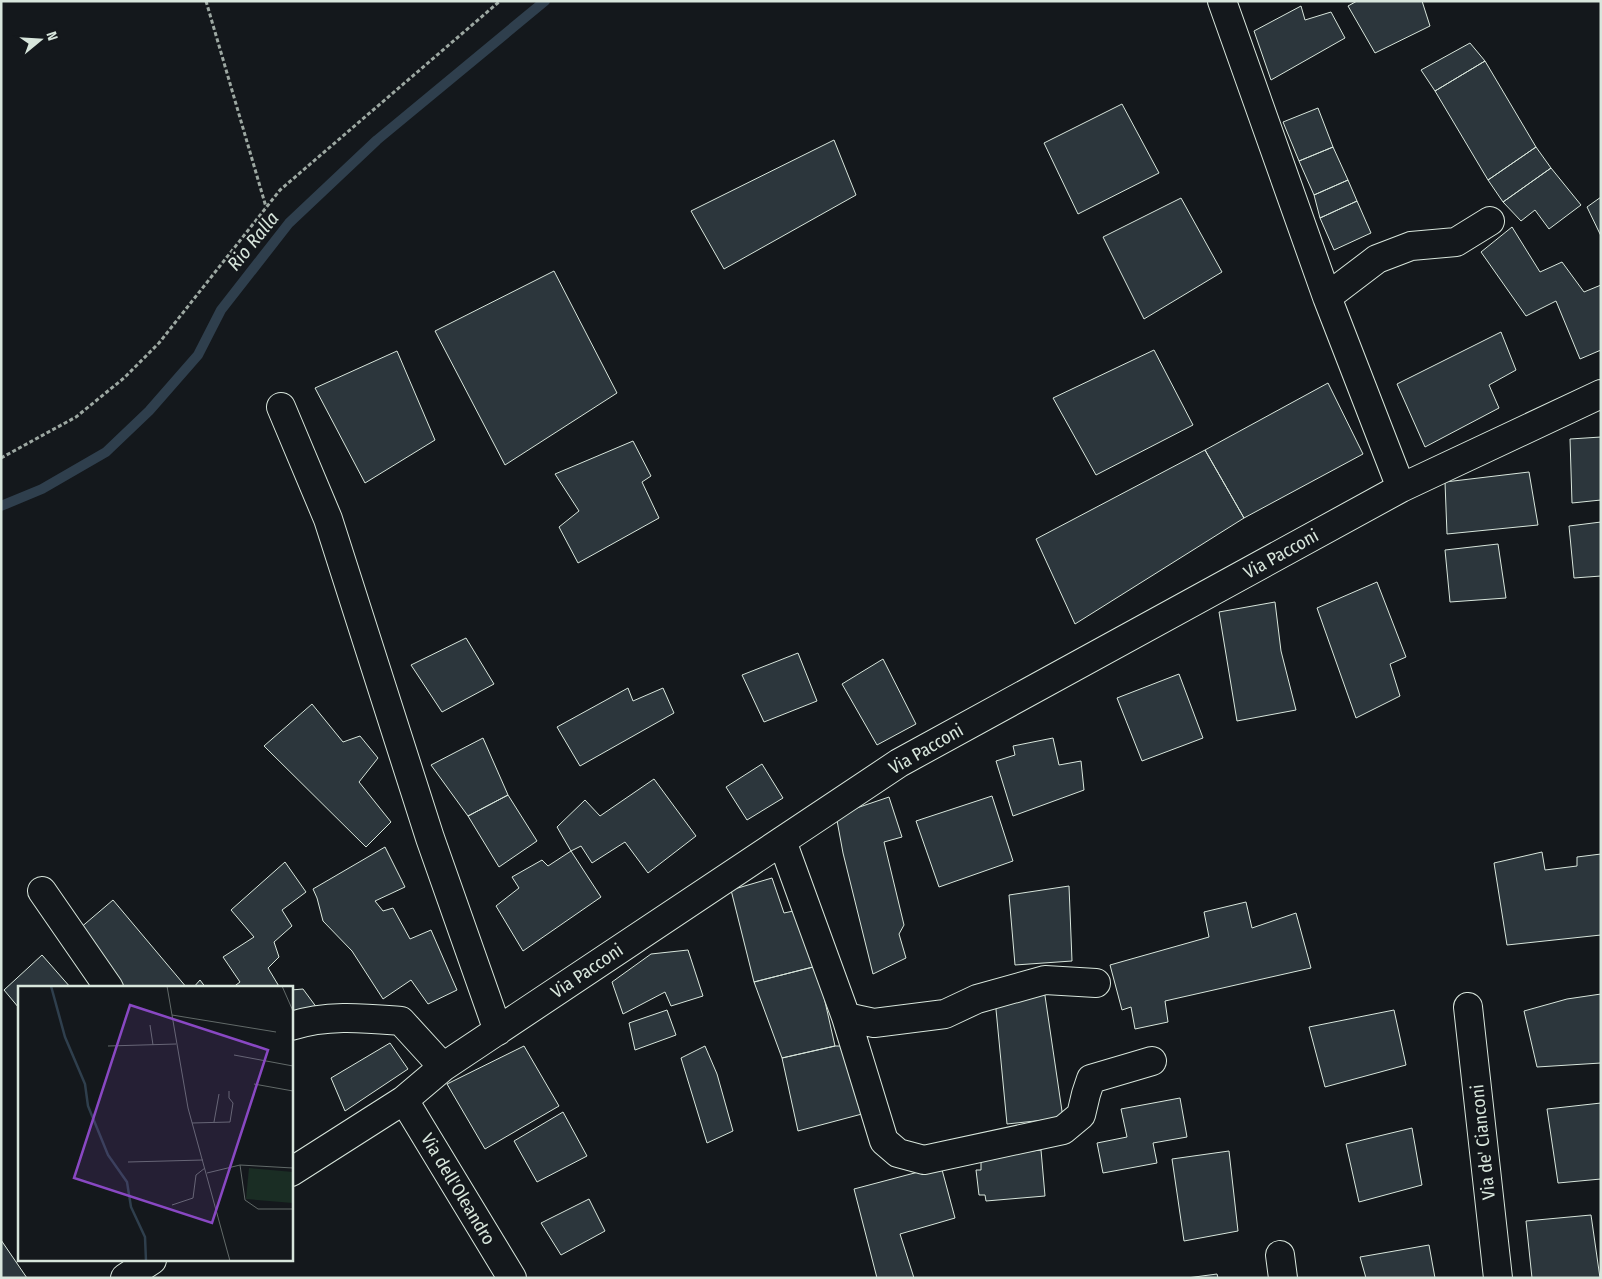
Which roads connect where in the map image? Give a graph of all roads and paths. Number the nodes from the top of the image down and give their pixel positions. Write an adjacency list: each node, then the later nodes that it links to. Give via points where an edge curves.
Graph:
1 (206, 1): 4 (path)
2 (500, 1): 4 (path, via 280,190)
3 (1222, 1): 6 (street)
4 (266, 207): 9 (path, via 158,343 124,378 76,418)
5 (1490, 221): 6 (street, via 1456,242 1411,246 1377,259)
6 (1327, 297): 10 (street)
7 (1601, 394): 10 (street, Via Pacconi)
8 (281, 407): 18 (street, via 328,519 430,838)
9 (1, 458)
10 (1401, 488): 11 (street, Via Pacconi, via 899,762)
11 (782, 841): 16 (street); 18 (street, Via Pacconi)
12 (42, 892): 14 (street)
13 (1096, 983): 16 (street, via 1045,980 977,999 945,1014 874,1024)
14 (108, 986)
15 (1468, 1007): 26 (street, Via de' Cianconi)
16 (846, 1017): 19 (street, via 884,1141 898,1153 924,1160 1063,1130 1081,1115 1091,1079)
17 (292, 1026): 20 (street, via 354,1017 401,1021)
18 (498, 1031): 20 (street, Via Pacconi)
19 (1152, 1061)
20 (443, 1067): 21 (street, Via Pacconi)
21 (404, 1100): 22 (street, Via Pacconi); 25 (street, Via dell'Oleandro)
22 (292, 1171)
23 (149, 1262): 24 (street)
24 (125, 1278)
25 (512, 1278)
26 (1498, 1278)

